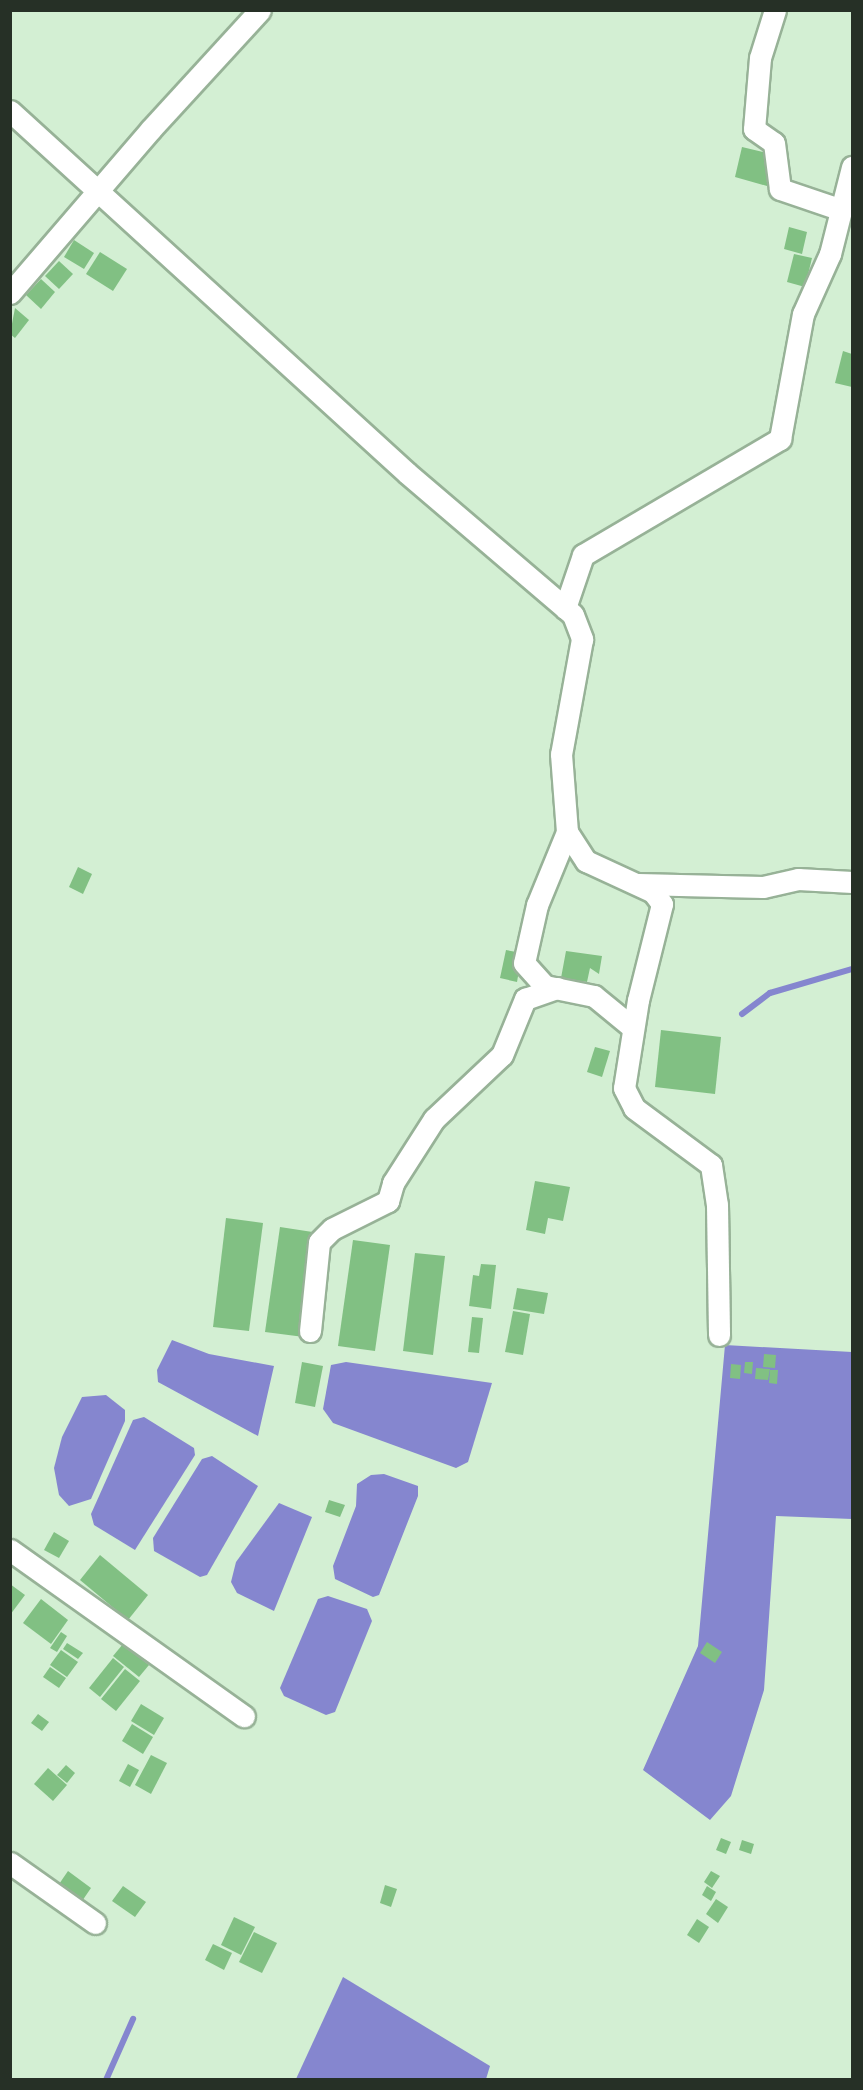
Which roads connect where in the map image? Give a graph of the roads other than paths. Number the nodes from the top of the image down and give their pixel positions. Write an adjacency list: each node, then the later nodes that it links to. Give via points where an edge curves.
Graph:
1 (260, 10): 5 (street, via 151,129)
2 (776, 10): 6 (street, via 760,58 754,129 774,143 780,189)
3 (10, 111): 5 (street)
4 (852, 167): 6 (street)
5 (101, 191): 7 (street); 8 (street, via 407,473)
6 (842, 210): 8 (street, via 830,254 803,314 780,439 583,555)
7 (10, 293)
8 (565, 608): 9 (street, via 577,622 582,639 561,754)
9 (567, 832): 11 (street, via 586,861); 12 (street, via 531,924 524,963 545,986)
10 (852, 882): 11 (street, via 798,879 763,887)
11 (634, 884): 13 (street, via 652,892 662,904)
12 (557, 988): 13 (street, via 594,996); 14 (street, via 525,999 502,1054 434,1119 393,1183 388,1201 332,1229 319,1242)
13 (633, 1028): 15 (street, via 624,1088 634,1108 711,1165 717,1205)
14 (310, 1331)
15 (719, 1335)
16 (10, 1550): 17 (street)
17 (244, 1716)
18 (10, 1863): 19 (street)
19 (95, 1923)

